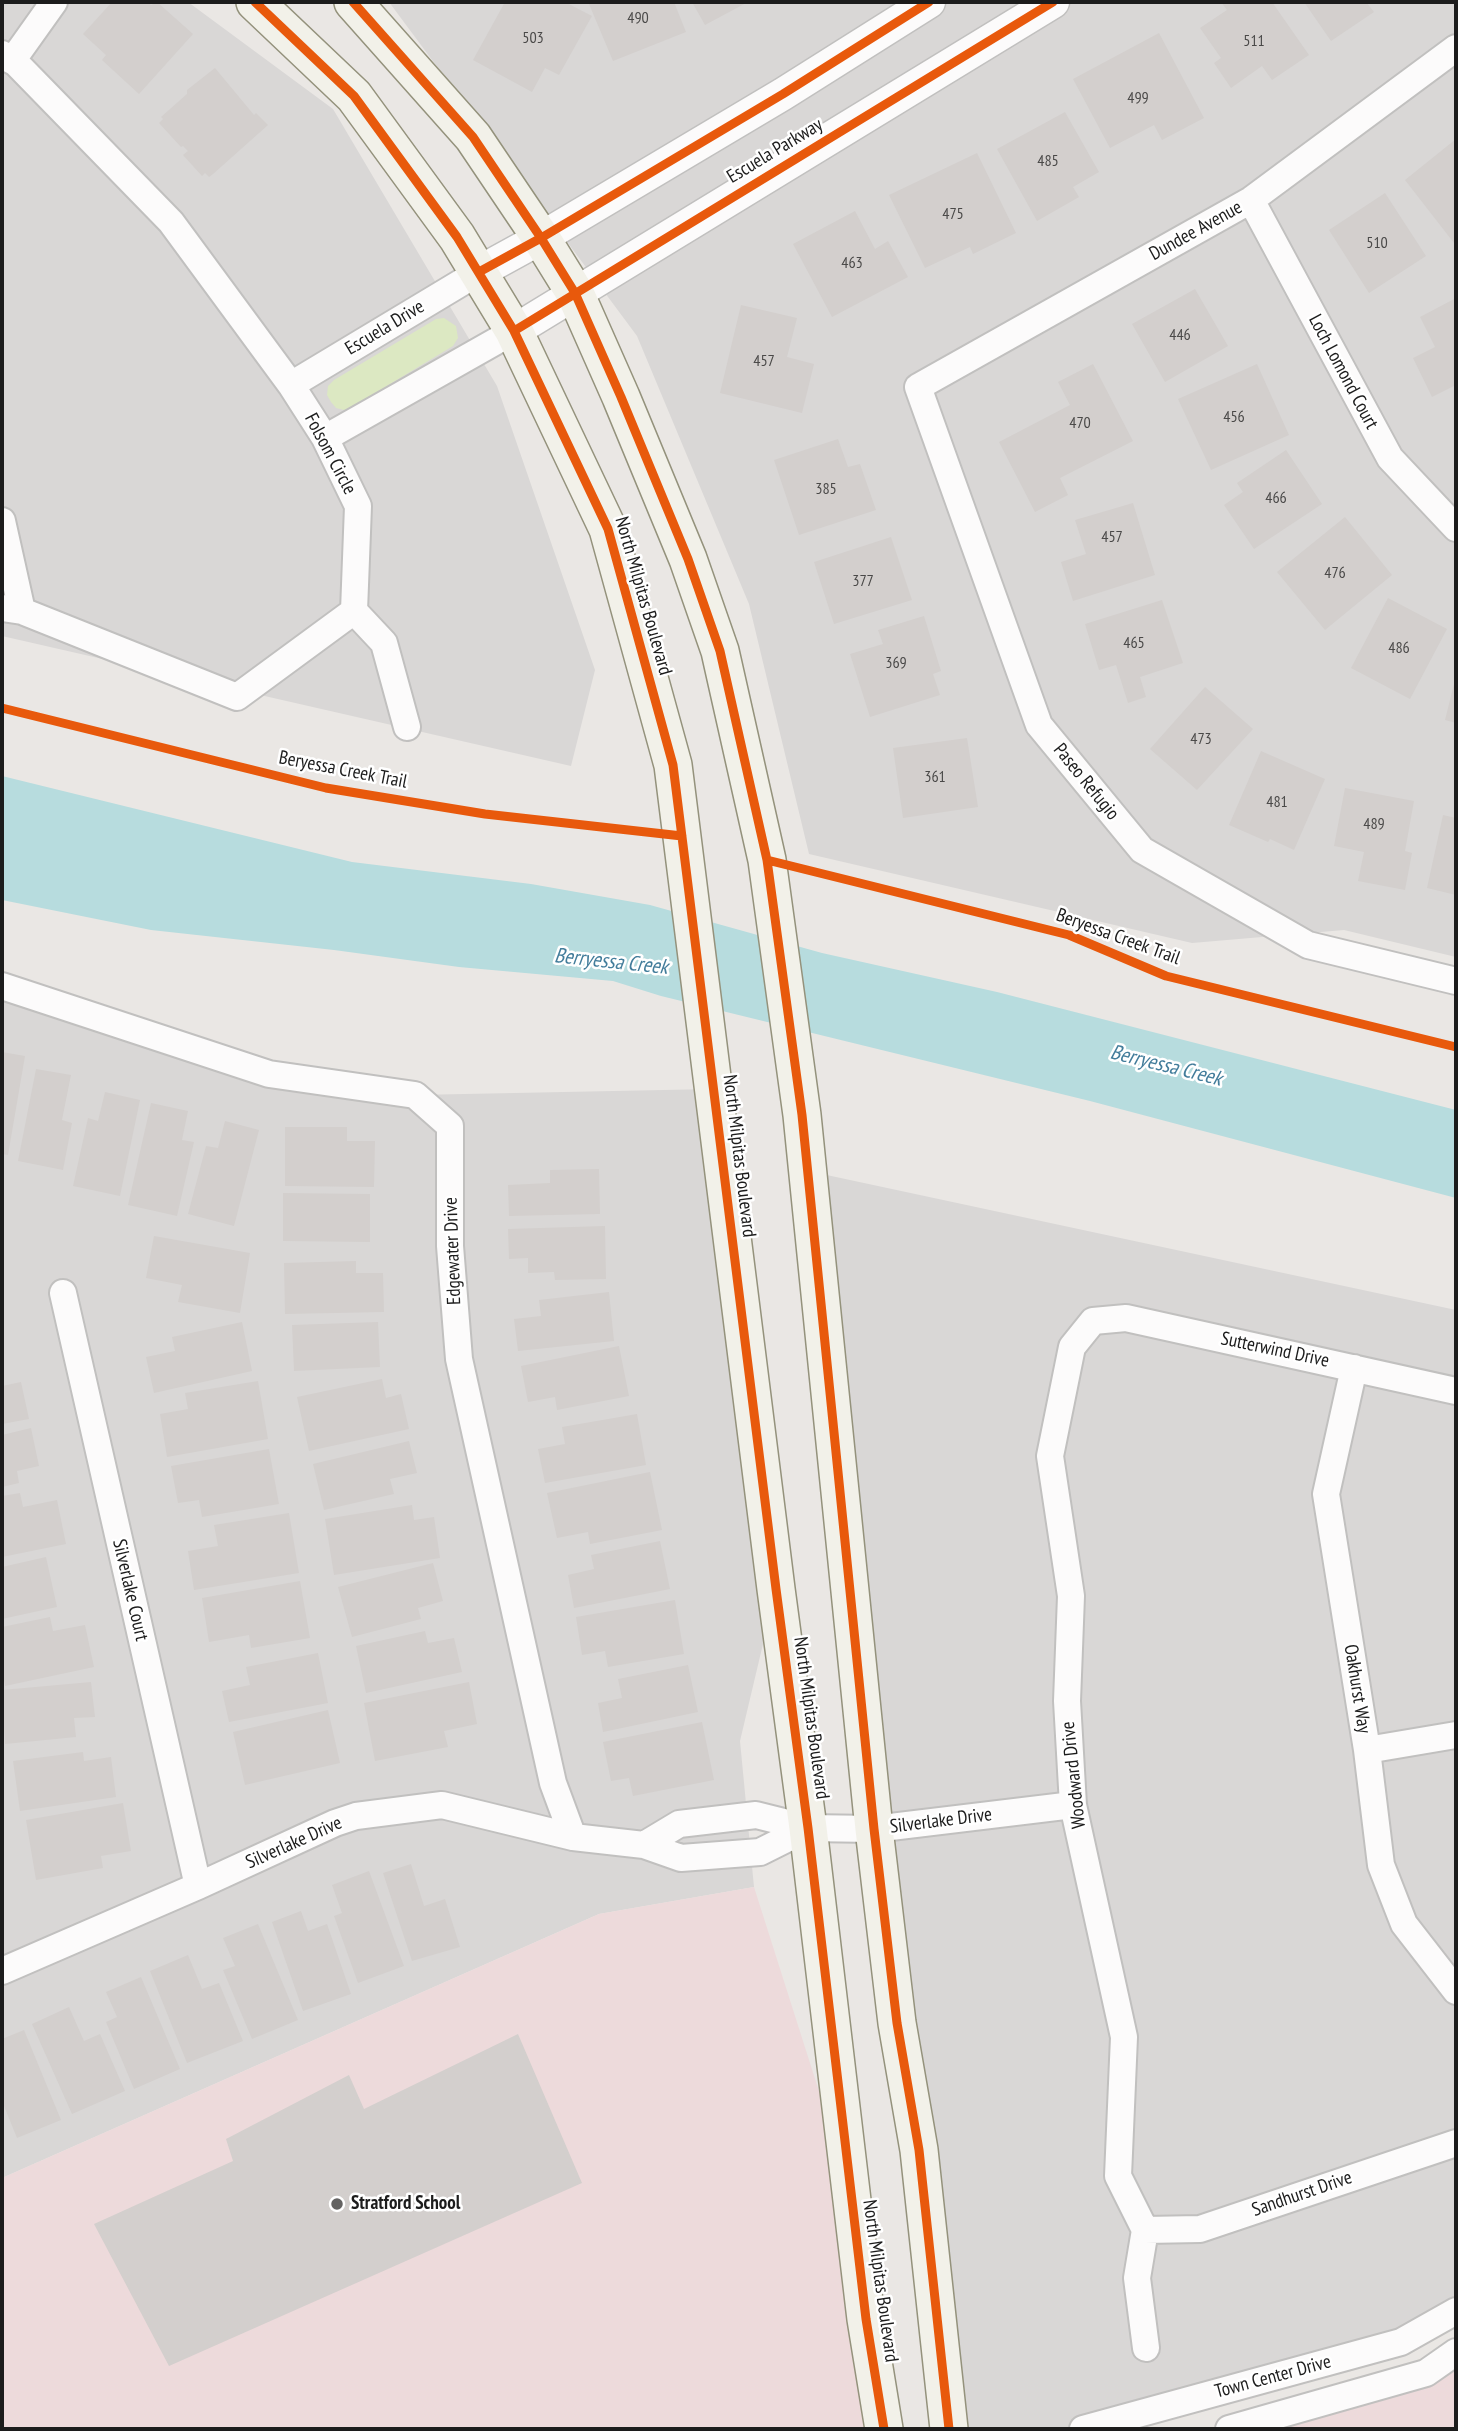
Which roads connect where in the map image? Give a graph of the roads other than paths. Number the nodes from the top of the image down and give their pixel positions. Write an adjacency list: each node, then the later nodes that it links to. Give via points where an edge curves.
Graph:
1 (54, 2): 7 (street)
2 (255, 2): 10 (main road, North Milpitas Boulevard, via 354,96)
3 (353, 2): 9 (main road, via 473,137)
4 (929, 2): 9 (street)
5 (1054, 2): 11 (street, Escuela Parkway)
6 (1456, 48): 8 (street, Dundee Avenue)
7 (7, 57): 13 (street, Folsom Circle, via 172,222)
8 (1251, 200): 14 (street, Dundee Avenue); 17 (street, Loch Lomond Court, via 1390,458)
9 (541, 238): 10 (street); 11 (main road)
10 (479, 272): 12 (main road, North Milpitas Boulevard); 13 (street, Escuela Drive)
11 (575, 293): 12 (street, Escuela Parkway); 31 (main road, via 688,559 720,650 767,860 802,1115)
12 (514, 331): 15 (street); 30 (main road, North Milpitas Boulevard, via 608,529 673,765)
13 (291, 385): 15 (street, Folsom Circle)
14 (918, 387): 21 (street, Paseo Refugio, via 1039,724 1142,850 1308,946)
15 (325, 438): 19 (street, Folsom Circle, via 358,506)
16 (2, 521): 18 (street)
17 (1456, 528)
18 (12, 609): 19 (street, via 237,697)
19 (354, 611): 20 (street, via 384,643)
20 (407, 727)
21 (1456, 981)
22 (2, 986): 32 (street, Edgewater Drive, via 269,1074 415,1095 450,1126 450,1246 459,1359 553,1783)
23 (63, 1293): 34 (street, Silverlake Court)
24 (1093, 1321): 25 (street, Sutterwind Drive, via 1126,1318); 29 (street, Woodward Drive, via 1072,1347 1050,1456 1071,1596 1067,1701)
25 (1353, 1368): 26 (street, Sutterwind Drive); 28 (street, Oakhurst Way, via 1326,1494)
26 (1456, 1391)
27 (1456, 1735): 28 (street)
28 (1367, 1750): 36 (street, Oakhurst Way, via 1381,1865 1404,1923)
29 (1073, 1805): 31 (street, Silverlake Drive); 38 (street, Woodward Drive, via 1124,2037 1118,2176)
30 (807, 1828): 31 (street, Silverlake Drive); 33 (street, Silverlake Drive, via 755,1815 680,1824); 33 (street, Silverlake Drive, via 760,1852 681,1858); 42 (main road, North Milpitas Boulevard, via 866,2319)
31 (874, 1829): 43 (main road, via 897,2023 919,2150)
32 (573, 1838): 33 (street, Silverlake Drive); 34 (street, Silverlake Drive, via 442,1805 417,1808 335,1823)
33 (644, 1845)
34 (198, 1886): 35 (street, Silverlake Drive)
35 (2, 1971)
36 (1456, 1991)
37 (1456, 2143): 38 (street, Sandhurst Drive, via 1200,2229)
38 (1144, 2230): 40 (street, via 1137,2278)
39 (1456, 2311): 44 (street, Town Center Drive, via 1401,2342)
40 (1146, 2348)
41 (1456, 2352): 45 (street, Town Center Drive, via 1426,2373)
42 (884, 2429)
43 (949, 2429)
44 (1083, 2429)
45 (1229, 2429)

